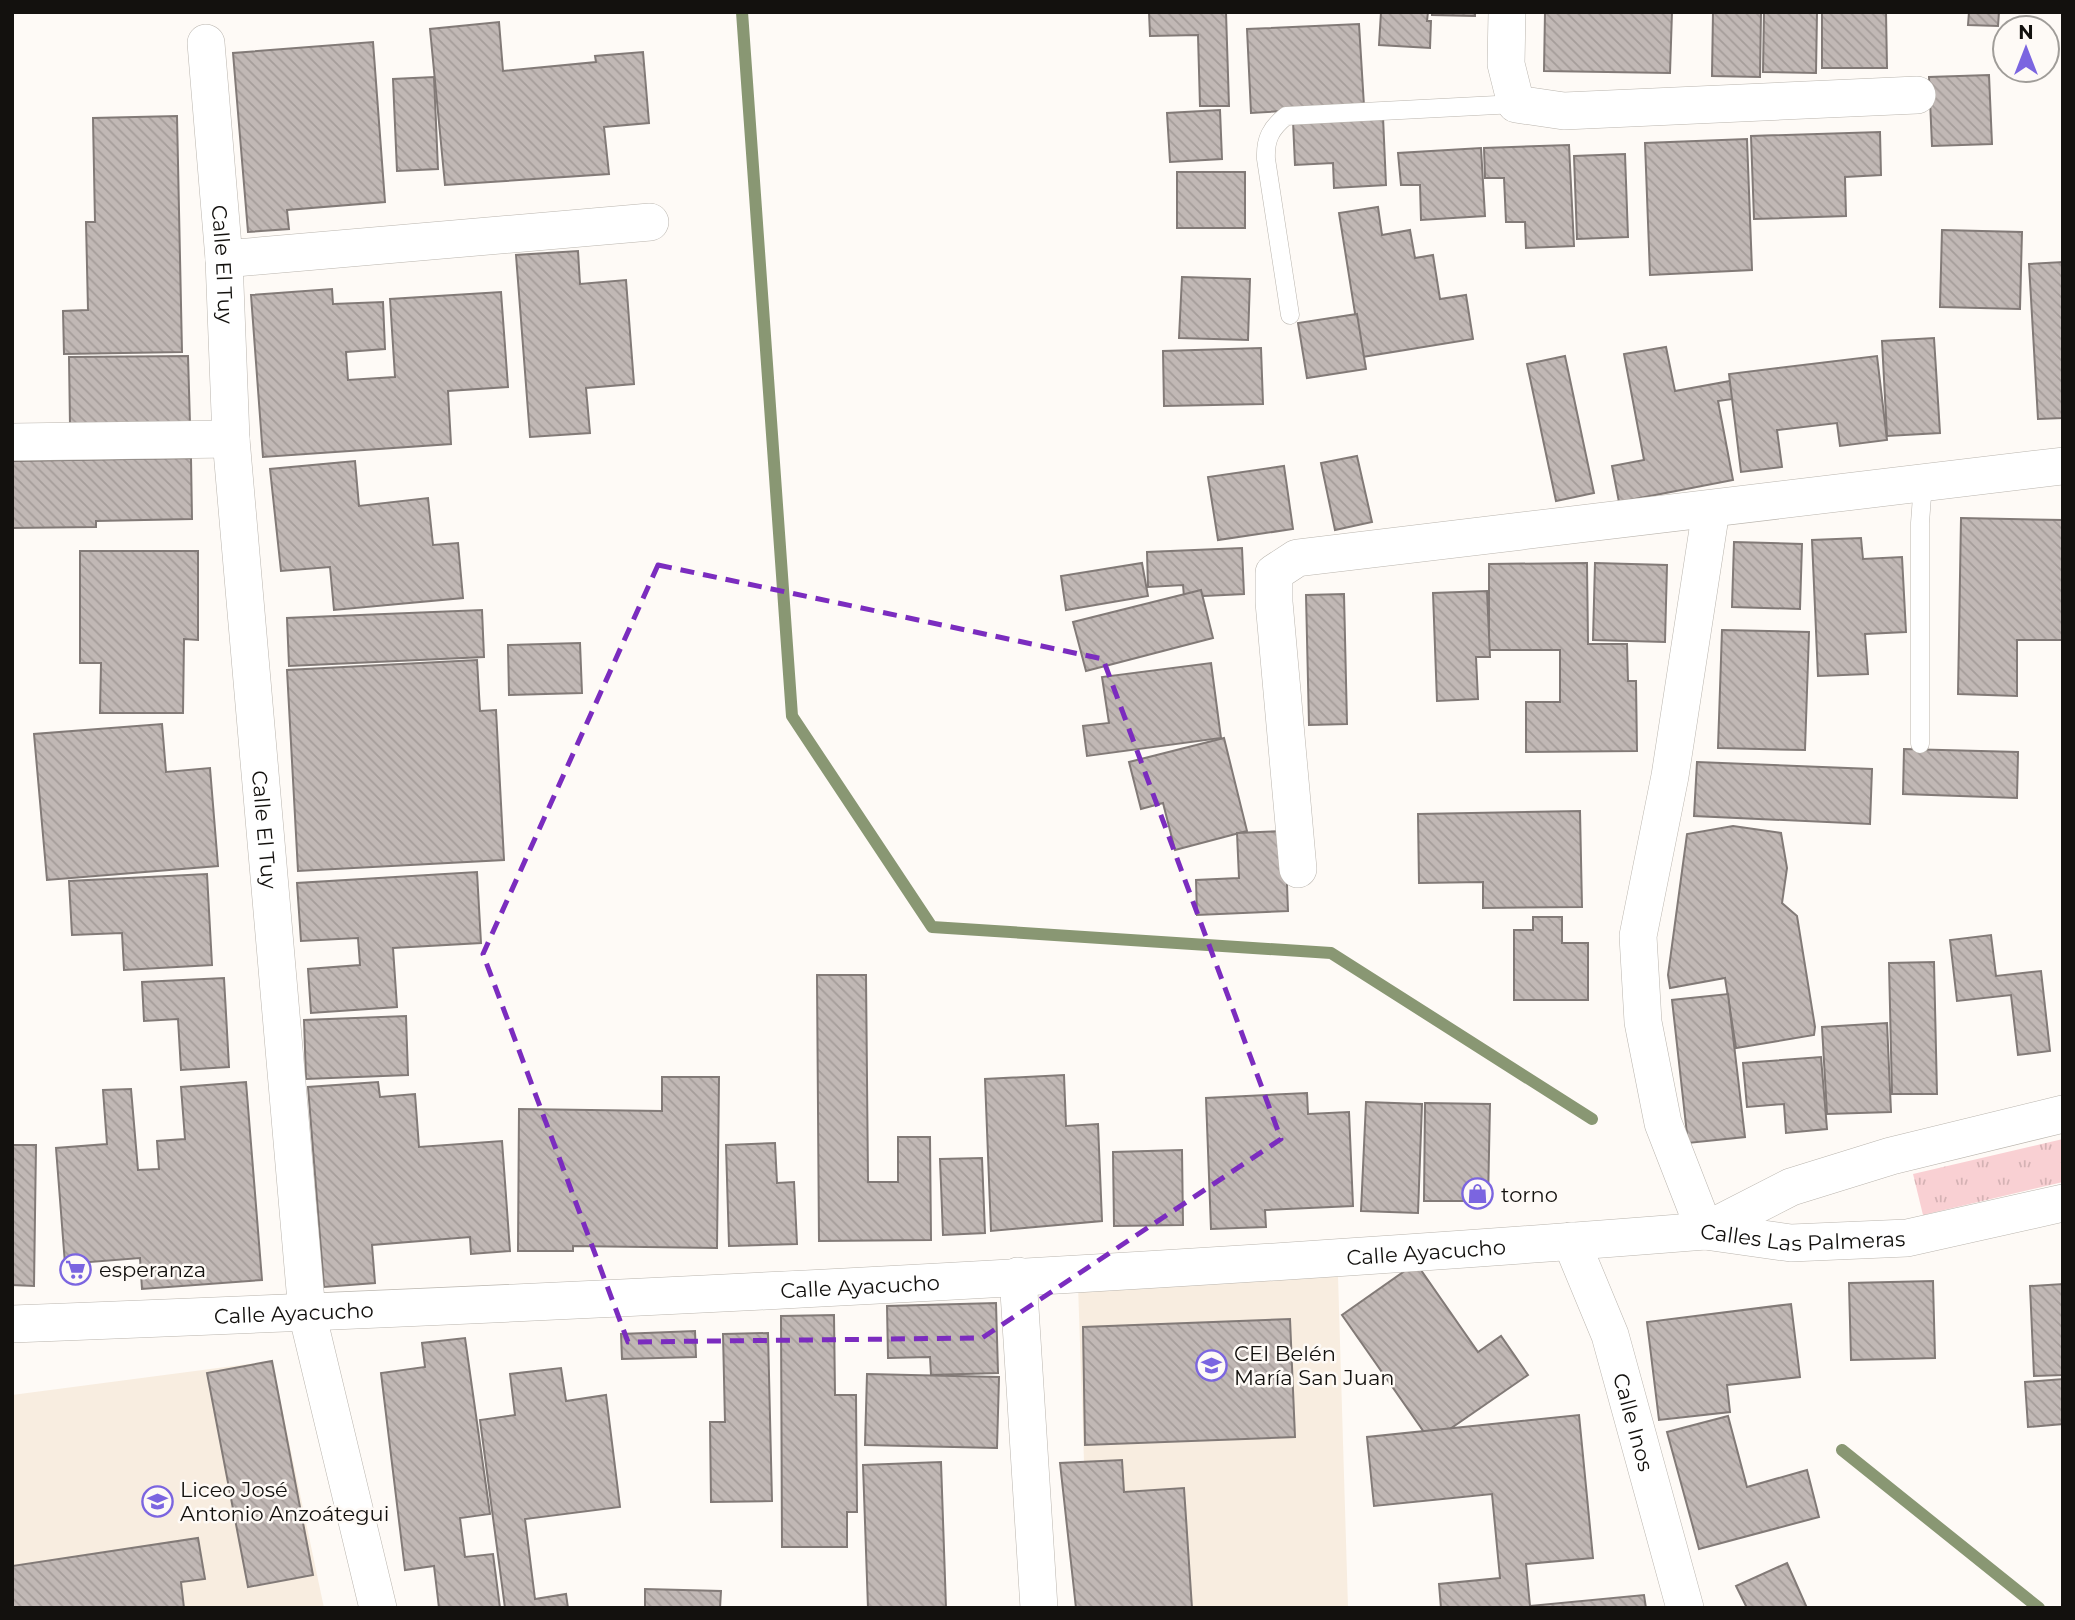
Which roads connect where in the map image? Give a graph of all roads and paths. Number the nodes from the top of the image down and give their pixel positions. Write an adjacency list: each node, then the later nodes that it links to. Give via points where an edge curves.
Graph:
1 (1507, 12): 4 (street, via 1506,64)
2 (206, 43): 6 (street, Calle El Tuy)
3 (1917, 95): 4 (street, via 1564,111)
4 (1516, 104): 7 (lane, via 1286,116 1276,123 1265,145 1266,159)
5 (650, 222): 6 (street)
6 (224, 259): 8 (street, Calle El Tuy)
7 (1290, 315)
8 (231, 439): 9 (street); 20 (street, Calle El Tuy)
9 (12, 442)
10 (2063, 466): 11 (street)
11 (1923, 484): 12 (street); 13 (lane)
12 (1711, 510): 14 (street, via 1297,558 1274,573); 17 (street, via 1670,776 1638,936 1643,1023 1663,1123)
13 (1920, 744)
14 (1298, 869)
15 (2063, 1114): 17 (street, Calles Las Palmeras, via 1891,1156 1791,1187)
16 (2063, 1203): 17 (street, Calles Las Palmeras, via 1907,1238 1791,1244)
17 (1705, 1231): 18 (street, Calle Ayacucho)
18 (1571, 1241): 19 (street, Calle Ayacucho); 24 (street, Calle Inos, via 1610,1335)
19 (1018, 1276): 20 (street, Calle Ayacucho); 23 (street)
20 (307, 1313): 21 (street, Calle Ayacucho); 22 (street, Calle El Tuy)
21 (12, 1324)
22 (378, 1608)
23 (1039, 1608)
24 (1685, 1608)

